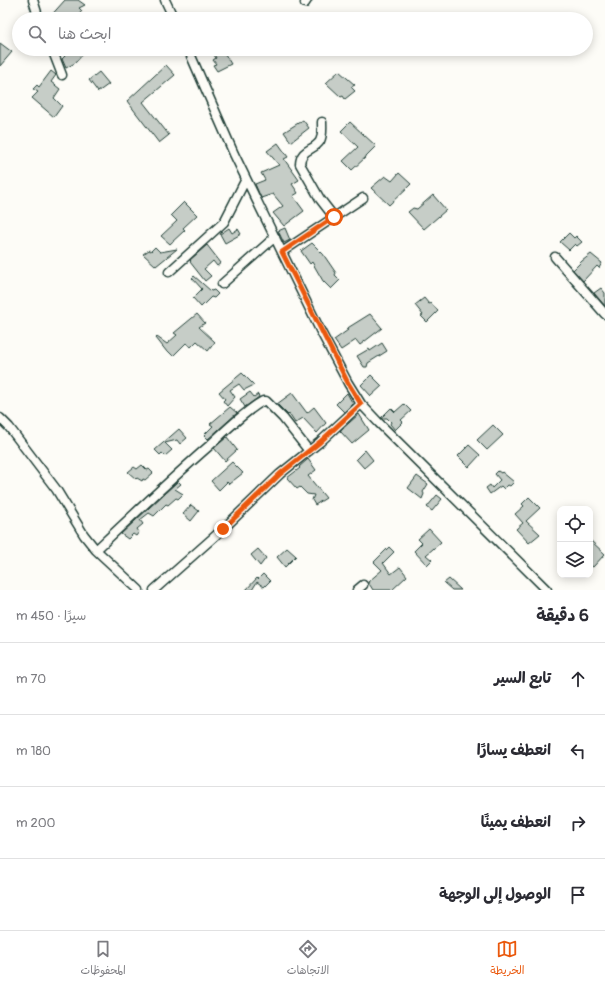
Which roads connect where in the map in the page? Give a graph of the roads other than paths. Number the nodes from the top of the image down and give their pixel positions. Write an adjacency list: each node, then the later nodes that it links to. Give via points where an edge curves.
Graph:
1 (32, 0): 3 (street)
2 (165, 0): 4 (street)
3 (36, 12)
4 (171, 12)
5 (55, 56): 7 (street)
6 (191, 56): 9 (street)
7 (62, 75)
8 (322, 122): 11 (street, via 320,140 305,152 300,164 320,199)
9 (246, 179): 12 (street); 15 (street, via 224,222)
10 (363, 198): 11 (street)
11 (334, 217): 13 (street)
12 (275, 237): 13 (street); 16 (street)
13 (282, 252): 18 (street, via 344,377)
14 (555, 257): 17 (street)
15 (168, 272)
16 (222, 284)
17 (605, 314)
18 (361, 404): 20 (street); 24 (street)
19 (0, 418): 21 (street, via 56,489)
20 (309, 451): 21 (street, via 283,418 263,401 165,485); 23 (street, via 280,474)
21 (96, 550): 22 (street)
22 (139, 590)
23 (154, 590)
24 (547, 590)

